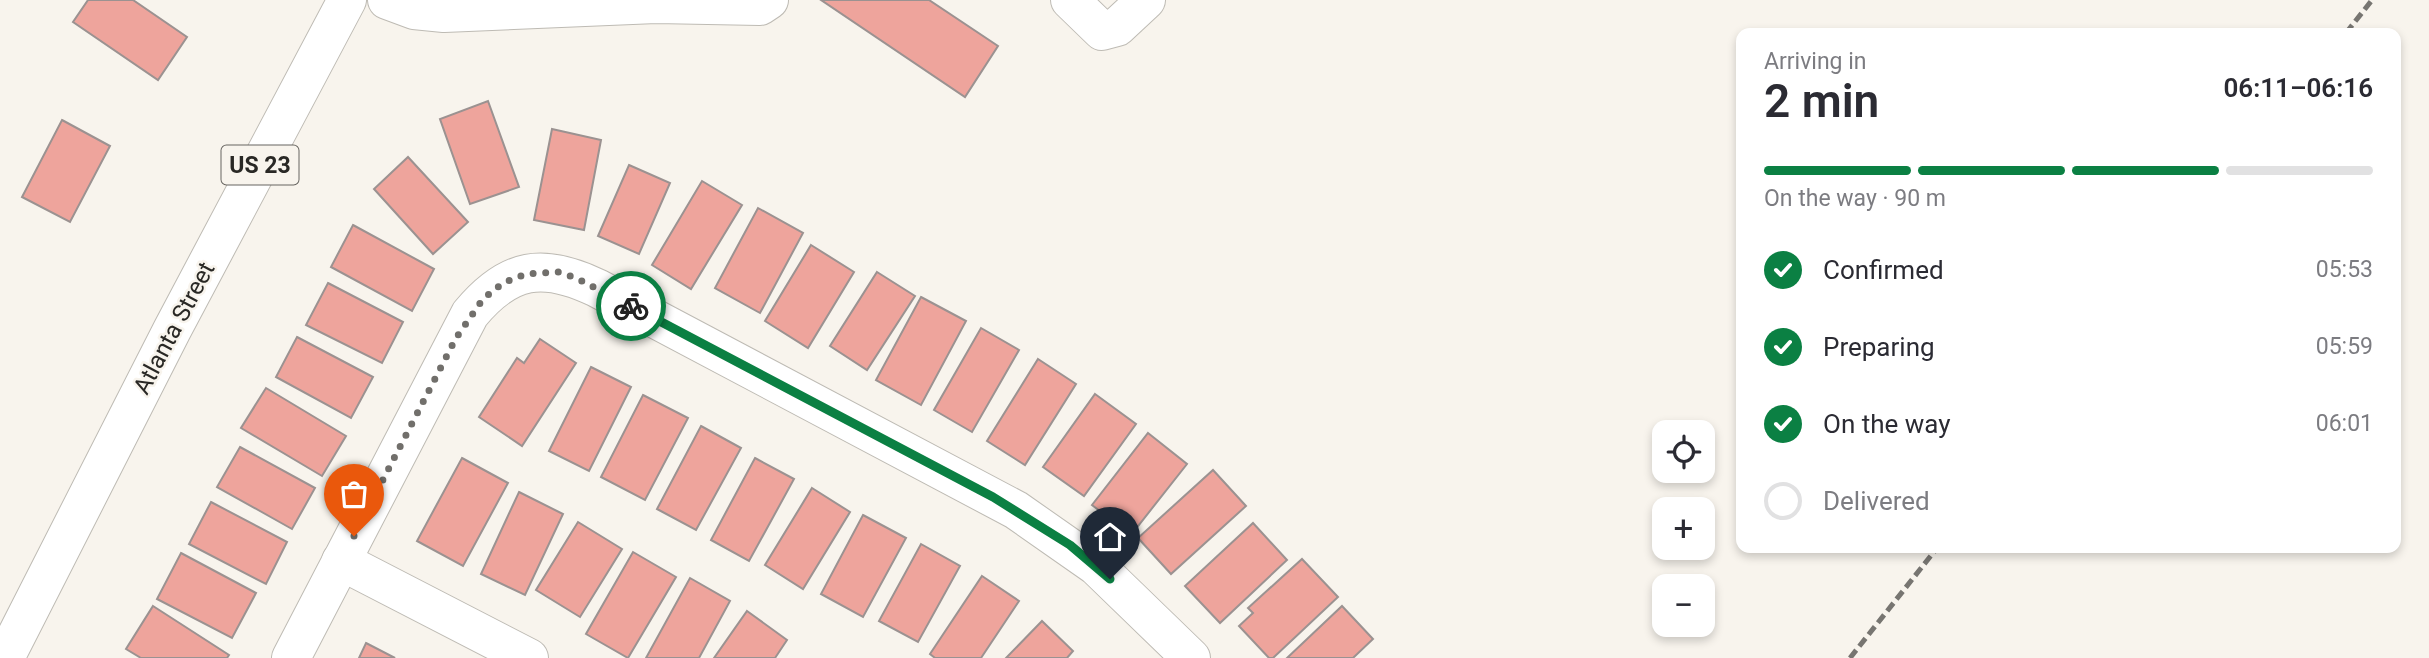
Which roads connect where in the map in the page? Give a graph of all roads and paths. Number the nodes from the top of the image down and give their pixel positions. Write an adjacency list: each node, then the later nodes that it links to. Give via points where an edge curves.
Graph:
1 (347, 0): 7 (street, Atlanta Street / US 23)
2 (387, 0): 3 (street, via 414,10 444,13 656,4 760,6)
3 (769, 0)
4 (1070, 0): 5 (street, via 1102,32 1117,27)
5 (1146, 0)
6 (341, 561): 8 (street); 9 (street); 10 (street, via 470,314 503,283 526,274 558,272 597,288 1016,510 1096,566)
7 (5, 658)
8 (291, 658)
9 (529, 658)
10 (1191, 658)

